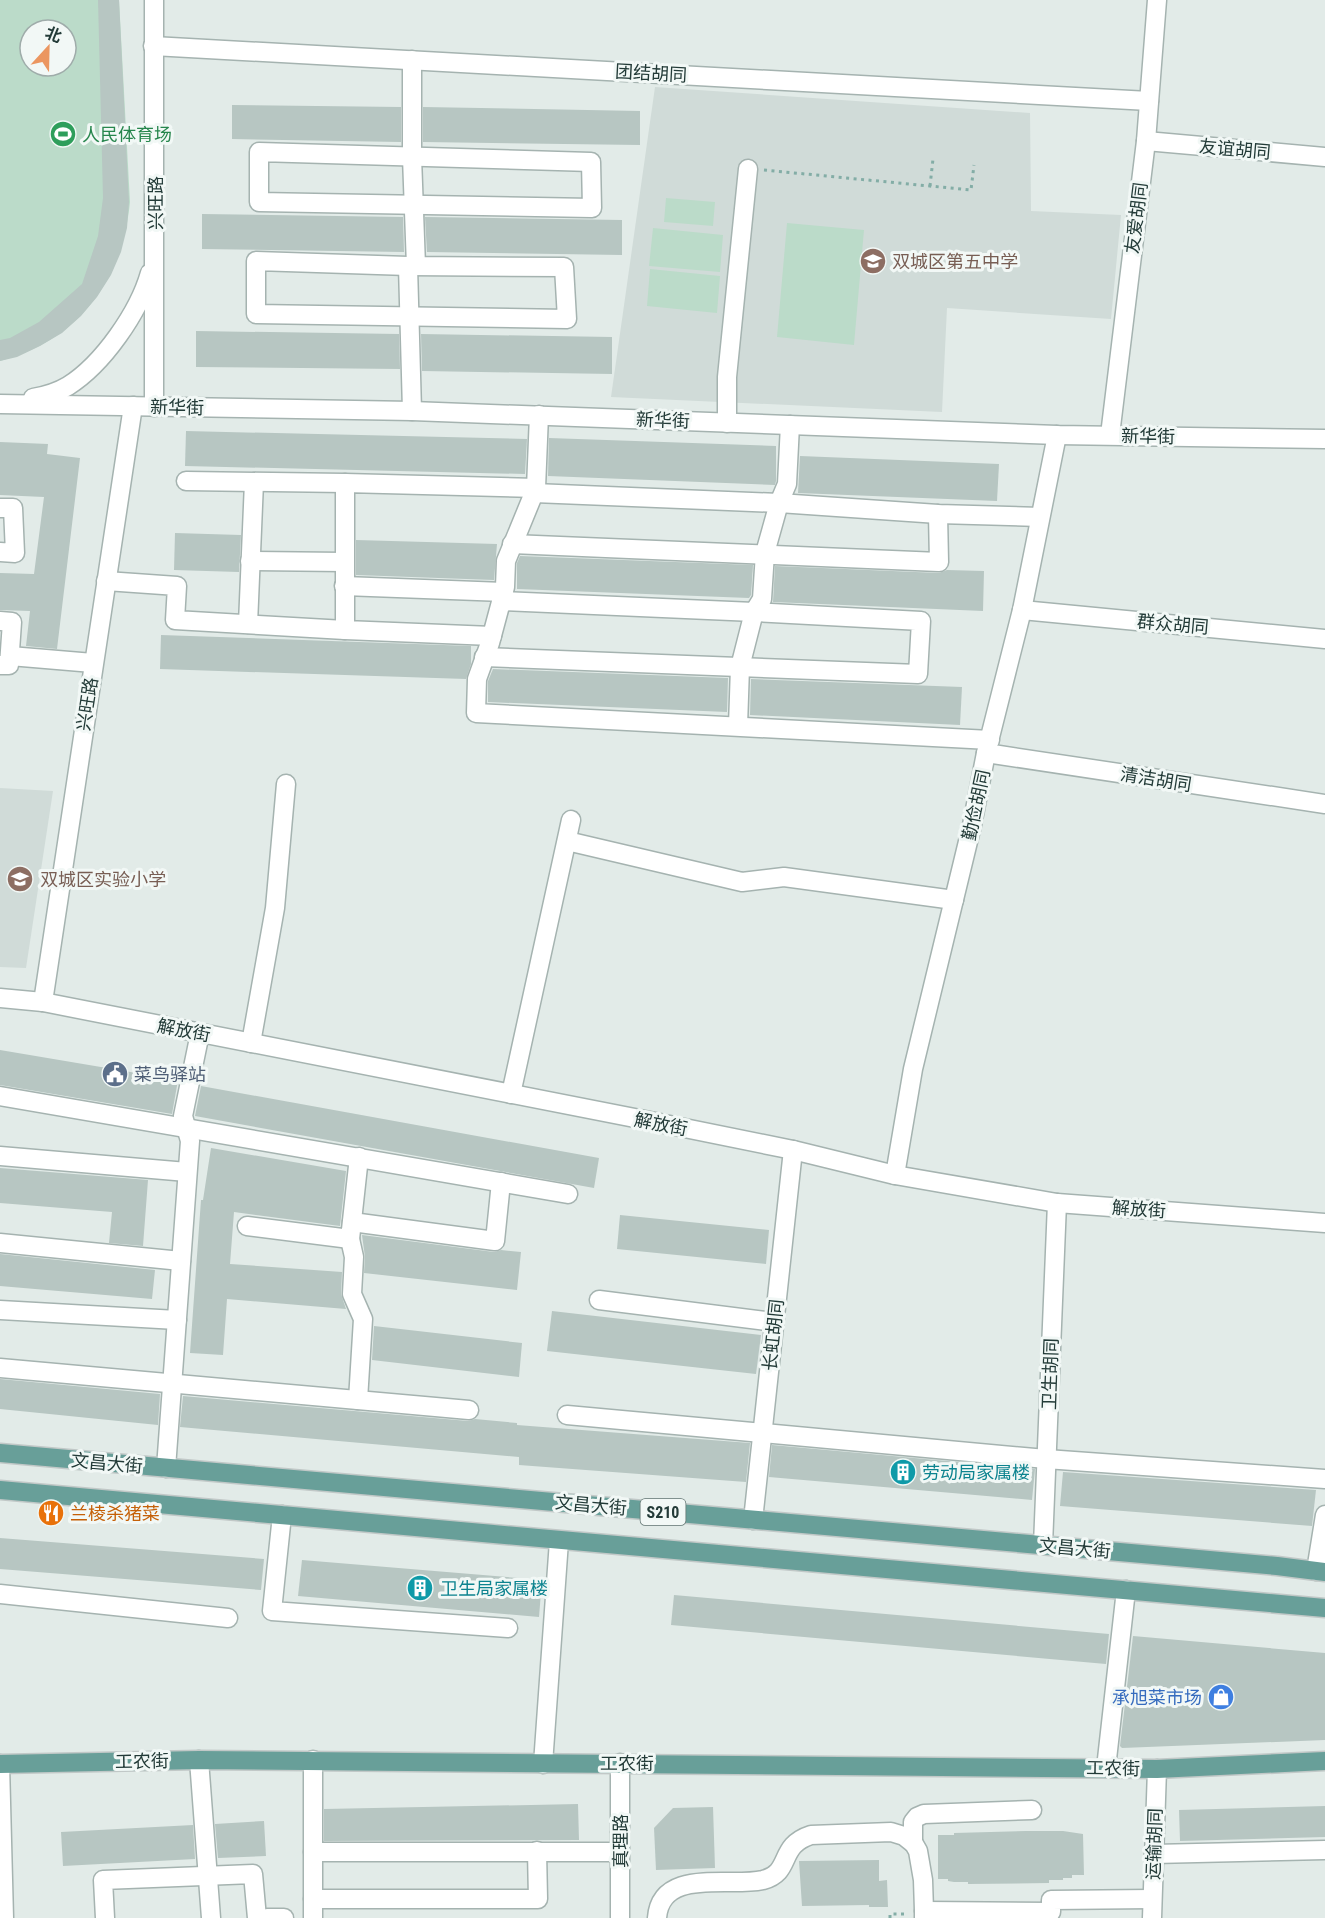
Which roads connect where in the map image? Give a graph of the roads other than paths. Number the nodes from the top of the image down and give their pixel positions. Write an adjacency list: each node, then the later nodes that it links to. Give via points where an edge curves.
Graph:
1 (154, 0): 3 (street, 兴旺路)
2 (1157, 0): 5 (street, 友爱胡同)
3 (153, 46): 4 (street, 团结胡同); 11 (street, 兴旺路)
4 (412, 60): 5 (street, 团结胡同); 7 (street)
5 (1149, 101): 6 (street, 友爱胡同)
6 (1146, 141): 8 (street, 友谊胡同); 22 (street, 友爱胡同)
7 (412, 157): 10 (street); 10 (street, via 259,153 259,202); 10 (street, via 591,162 592,208)
8 (1325, 157)
9 (748, 169): 19 (street, via 727,377)
10 (414, 205): 12 (street)
11 (155, 254): 14 (street, via 140,301 106,352 68,386 48,395); 16 (street, 兴旺路)
12 (412, 266): 13 (street); 13 (street, via 564,267 567,319); 13 (street, via 256,261 256,314)
13 (409, 317): 17 (street)
14 (4, 404): 15 (street, 新华街)
15 (133, 406): 16 (street, 新华街); 37 (street, 兴旺路)
16 (154, 407): 17 (street, 新华街)
17 (412, 411): 18 (street, 新华街)
18 (539, 415): 19 (street, 新华街); 27 (street)
19 (727, 423): 20 (street, 新华街)
20 (790, 425): 21 (street, 新华街); 28 (street, via 787,484)
21 (1057, 435): 22 (street, 新华街); 31 (street, 勤俭胡同)
22 (1110, 435): 23 (street, 新华街)
23 (1325, 439)
24 (186, 481): 25 (street)
25 (254, 482): 26 (street); 35 (street)
26 (345, 483): 27 (street); 36 (street)
27 (535, 491): 28 (street); 32 (street)
28 (779, 503): 30 (street); 34 (street)
29 (0, 508): 33 (street, via 13,508 15,553)
30 (938, 514): 31 (street); 34 (street, via 939,562)
31 (1040, 517): 40 (street, 勤俭胡同)
32 (512, 544): 34 (street); 39 (street, via 506,561)
33 (0, 552)
34 (765, 553): 41 (street, via 762,599)
35 (250, 561): 36 (street); 43 (street)
36 (344, 562): 38 (street)
37 (106, 581): 43 (street, via 177,586 175,620); 49 (street, 兴旺路)
38 (344, 586): 39 (street); 44 (street)
39 (503, 597): 41 (street); 45 (street)
40 (1022, 610): 46 (street, 群众胡同); 52 (street, 勤俭胡同)
41 (754, 612): 50 (street); 50 (street, via 921,621 918,674)
42 (0, 621): 48 (street, via 12,622)
43 (248, 624): 44 (street)
44 (345, 630): 45 (street)
45 (492, 636): 47 (street)
46 (1325, 639)
47 (484, 657): 50 (street); 51 (street, 清洁胡同, via 477,679 476,713)
48 (5, 660): 49 (street)
49 (93, 663): 59 (street, 兴旺路)
50 (740, 667): 51 (street)
51 (738, 726): 52 (street, 清洁胡同)
52 (988, 747): 54 (street, 清洁胡同); 57 (street, 勤俭胡同)
53 (286, 784): 61 (street, via 275,908)
54 (1325, 804)
55 (571, 820): 56 (street)
56 (567, 841): 57 (street, via 742,882 784,877); 62 (street)
57 (954, 900): 69 (street, 勤俭胡同, via 913,1069)
58 (0, 998): 59 (street, 解放街)
59 (43, 1002): 60 (street, 解放街)
60 (200, 1033): 61 (street, 解放街); 64 (street, via 183,1116)
61 (251, 1043): 62 (street, 解放街)
62 (511, 1094): 65 (street, 解放街)
63 (0, 1095): 64 (street)
64 (186, 1127): 67 (street); 68 (street, via 190,1141)
65 (793, 1150): 69 (street, 解放街); 81 (street, 长虹胡同)
66 (0, 1156): 68 (street)
67 (359, 1157): 70 (street); 75 (street)
68 (188, 1172): 77 (street)
69 (895, 1174): 72 (street, 解放街)
70 (501, 1182): 71 (street); 75 (street, via 495,1241)
71 (568, 1194)
72 (1057, 1203): 73 (street, 解放街); 89 (street, 卫生胡同)
73 (1325, 1223)
74 (247, 1226): 75 (street)
75 (351, 1231): 84 (street, via 352,1294 363,1319)
76 (0, 1243): 77 (street)
77 (181, 1261): 80 (street)
78 (599, 1300): 81 (street)
79 (0, 1310): 80 (street)
80 (177, 1320): 83 (street)
81 (774, 1322): 87 (street, 长虹胡同)
82 (0, 1368): 83 (street)
83 (172, 1384): 84 (street); 90 (street)
84 (358, 1400): 85 (street)
85 (469, 1410)
86 (567, 1415): 87 (street)
87 (762, 1434): 89 (street); 95 (street, 长虹胡同)
88 (0, 1453): 90 (main road, 文昌大街 / S210)
89 (1046, 1459): 91 (street); 97 (street, 卫生胡同)
90 (166, 1468): 95 (main road, 文昌大街 / S210)
91 (1325, 1479)
92 (0, 1490): 93 (main road, 文昌大街)
93 (282, 1515): 96 (main road, 文昌大街); 103 (street, via 272,1611)
94 (1325, 1515): 98 (street)
95 (753, 1520): 97 (main road, 文昌大街 / S210)
96 (559, 1540): 99 (main road, 文昌大街); 109 (street)
97 (1043, 1545): 98 (main road, 文昌大街 / S210, via 1277,1566)
98 (1322, 1574)
99 (1126, 1590): 101 (main road, 文昌大街); 110 (street)
100 (0, 1594): 102 (street)
101 (1325, 1608)
102 (228, 1618)
103 (508, 1629)
104 (199, 1760): 105 (main road, 工农街); 108 (main road, 工农街); 119 (street)
105 (313, 1761): 109 (main road, 工农街); 116 (street)
106 (1325, 1761): 111 (main road, 工农街)
107 (620, 1763): 109 (main road, 工农街); 110 (main road, 工农街); 117 (street, 真理路)
108 (0, 1764): 123 (street)
109 (543, 1764)
110 (1106, 1768): 111 (main road, 工农街)
111 (1156, 1769): 118 (street, 运输胡同)
112 (1032, 1810): 113 (street, via 924,1814 913,1822)
113 (913, 1843): 122 (street, via 922,1869); 131 (street, via 891,1832 811,1835 792,1845 783,1867 774,1875 757,1881 701,1882 676,1888 662,1899)
114 (1325, 1850): 118 (street)
115 (537, 1851): 116 (street); 117 (street); 120 (street, via 538,1899)
116 (313, 1852): 120 (street)
117 (620, 1852): 130 (street, 真理路)
118 (1154, 1854): 121 (street, 运输胡同)
119 (207, 1876): 124 (street, via 104,1880); 125 (street); 126 (street, via 253,1874)
120 (313, 1899): 129 (street)
121 (1152, 1899): 122 (street, via 1051,1900 1051,1912); 132 (street, 运输胡同)
122 (924, 1915)
123 (4, 1918)
124 (105, 1918)
125 (211, 1918)
126 (257, 1918)
127 (267, 1918): 128 (street)
128 (284, 1918)
129 (313, 1918)
130 (620, 1918)
131 (657, 1918)
132 (1152, 1918)

